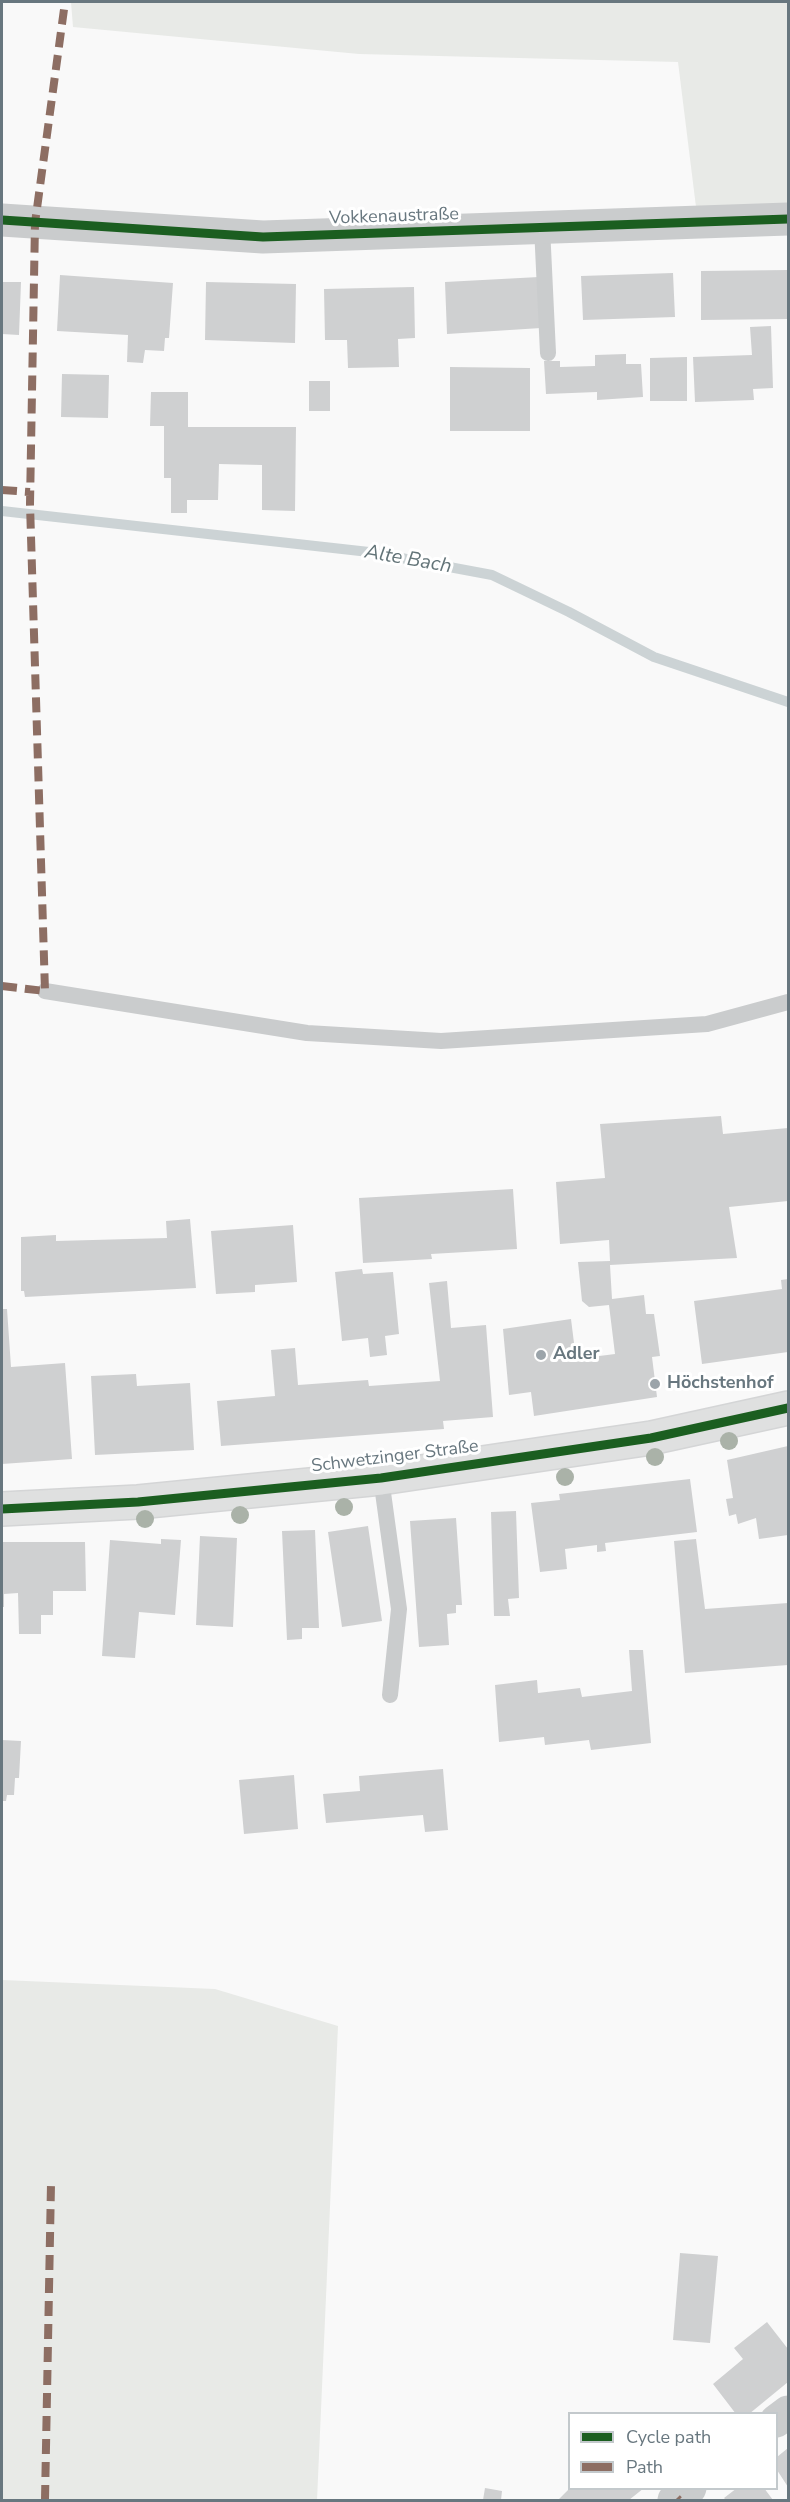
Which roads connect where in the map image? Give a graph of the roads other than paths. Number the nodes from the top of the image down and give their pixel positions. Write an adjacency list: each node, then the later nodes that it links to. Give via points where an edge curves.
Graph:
1 (789, 219): 3 (street, Vokkenaustraße)
2 (2, 220): 3 (street, Vokkenaustraße, via 263,237)
3 (542, 227): 4 (lane)
4 (549, 352)
5 (45, 992): 6 (lane, via 307,1034 441,1041 707,1024)
6 (789, 1002)
7 (789, 1408): 8 (main road, Schwetzinger Straße, via 651,1437)
8 (381, 1478): 9 (main road, Schwetzinger Straße, via 138,1502); 10 (lane, via 399,1609)
9 (2, 1509)
10 (390, 1695)
11 (687, 2490): 12 (street)
12 (674, 2500)

